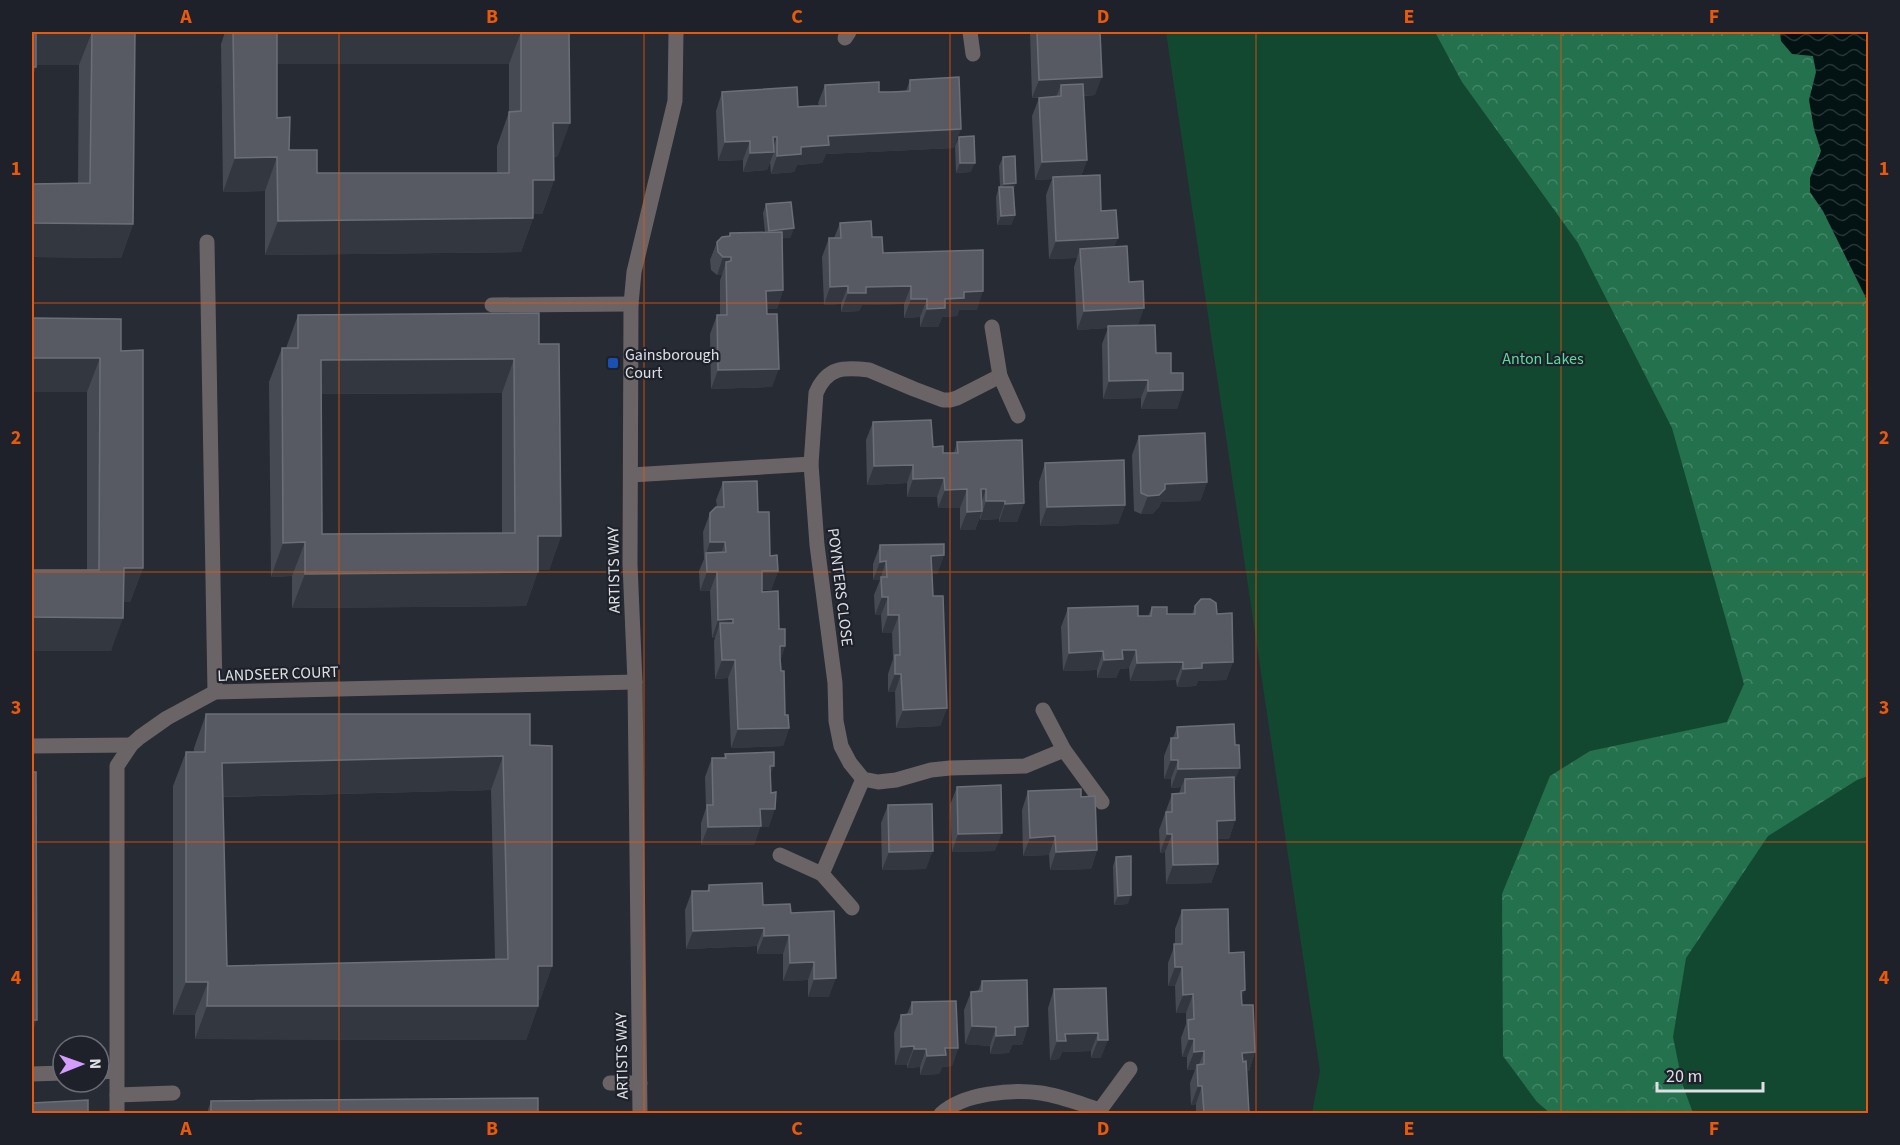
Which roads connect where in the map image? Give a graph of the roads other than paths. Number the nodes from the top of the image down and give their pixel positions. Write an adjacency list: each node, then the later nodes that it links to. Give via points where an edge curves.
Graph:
1 (676, 32): 5 (street, ARTISTS WAY, via 675,101 634,272)
2 (970, 32): 3 (street)
3 (973, 54)
4 (207, 242): 13 (street)
5 (631, 304): 6 (street); 11 (street, ARTISTS WAY)
6 (492, 305)
7 (992, 327): 8 (street)
8 (1000, 376): 9 (street); 10 (street, POYNTERS CLOSE, via 957,398 943,400 869,370 828,373 816,393)
9 (1018, 416)
10 (811, 464): 11 (street); 18 (street, POYNTERS CLOSE, via 836,721 841,746)
11 (631, 475): 12 (street, ARTISTS WAY)
12 (634, 682): 13 (street, LANDSEER COURT); 29 (street, ARTISTS WAY)
13 (215, 692): 15 (street, LANDSEER COURT, via 167,718)
14 (1042, 710): 17 (street)
15 (131, 745): 16 (street); 25 (street, LANDSEER COURT, via 117,766)
16 (32, 746)
17 (1064, 750): 18 (street, via 1025,766 931,770 878,782); 19 (street)
18 (863, 779): 21 (street)
19 (1102, 802)
20 (780, 855): 21 (street)
21 (822, 874): 22 (street)
22 (852, 908)
23 (1130, 1069): 32 (street)
24 (111, 1071): 25 (street)
25 (116, 1071): 31 (street, LANDSEER COURT)
26 (51, 1073): 27 (street)
27 (32, 1074)
28 (610, 1083): 29 (street)
29 (640, 1083): 34 (street, ARTISTS WAY)
30 (173, 1093): 31 (street)
31 (117, 1095): 33 (street, LANDSEER COURT)
32 (1099, 1112): 35 (street, via 1040,1093 1004,1092 950,1105)
33 (117, 1113)
34 (640, 1113)
35 (941, 1113)

